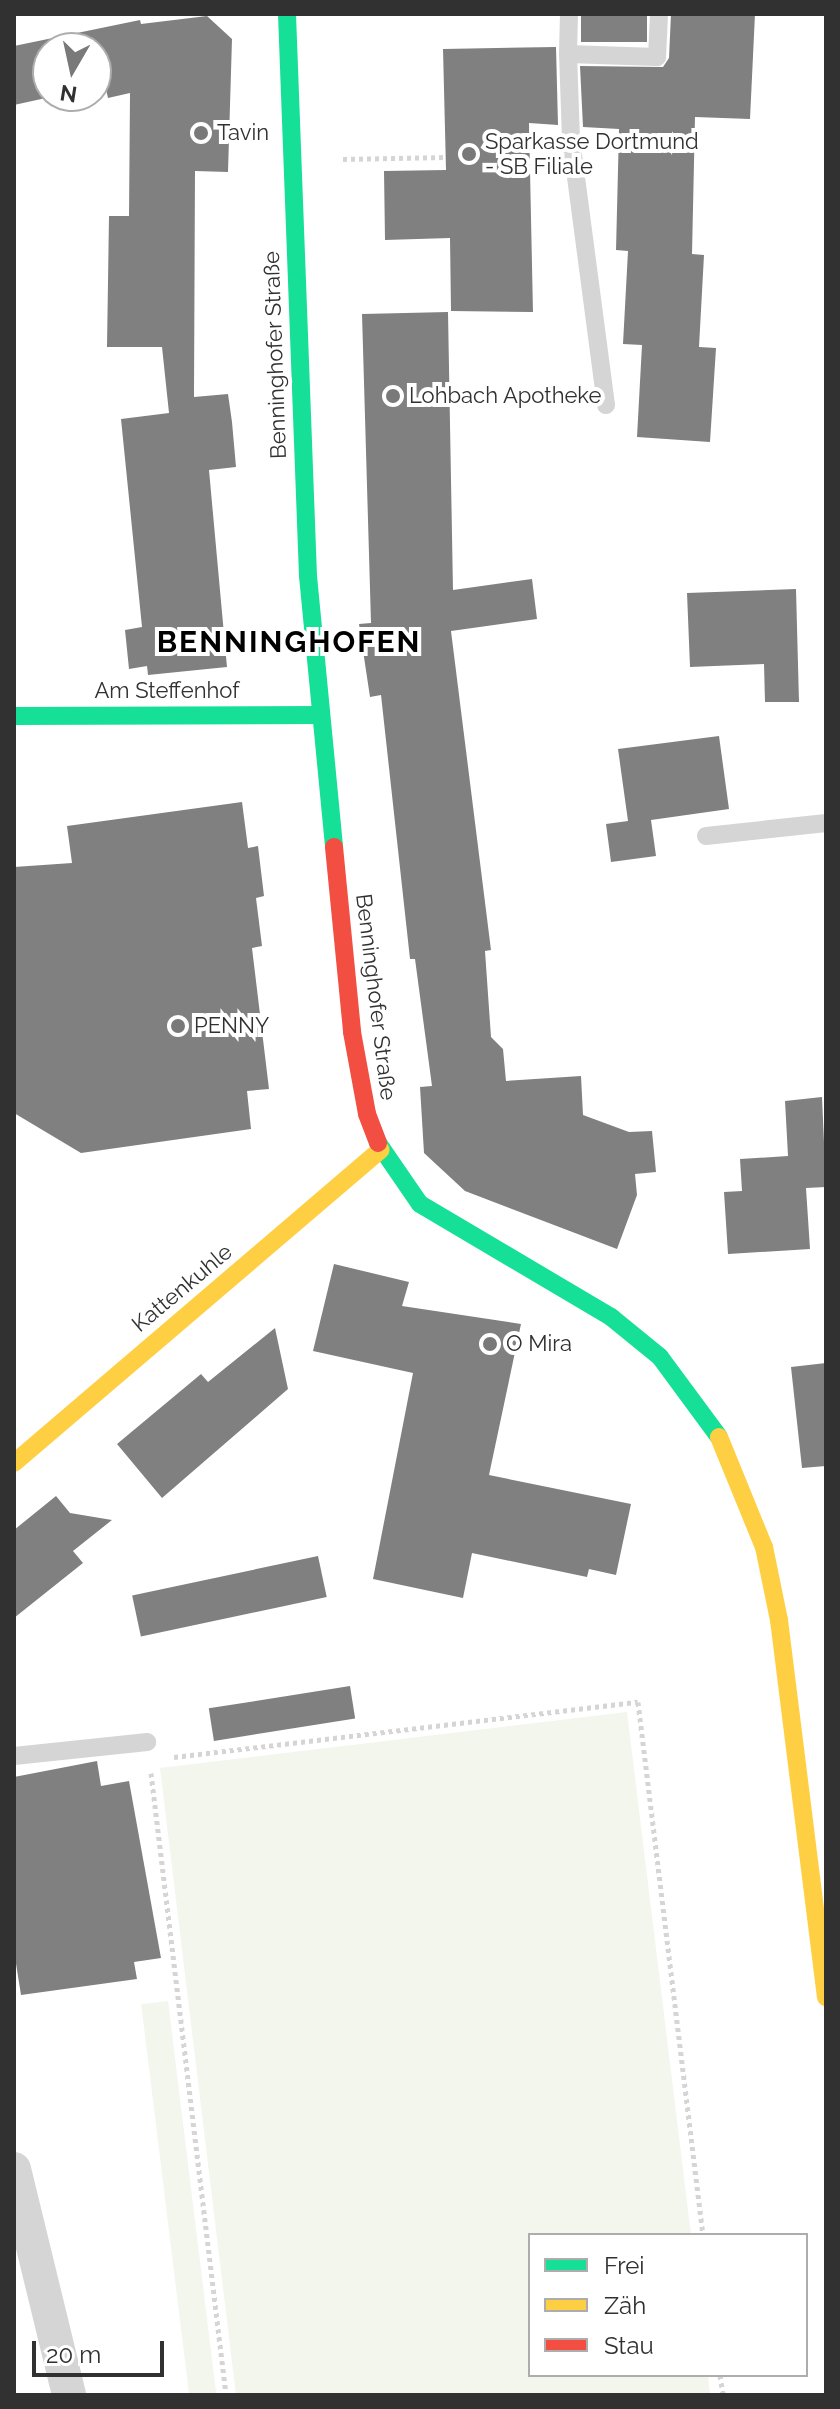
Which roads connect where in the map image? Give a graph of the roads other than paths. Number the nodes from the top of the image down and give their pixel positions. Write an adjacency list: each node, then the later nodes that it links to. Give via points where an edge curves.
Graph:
1 (287, 14): 6 (main road, Benninghofer Straße, via 308,576)
2 (569, 14): 4 (lane)
3 (659, 14): 4 (lane, via 657,57)
4 (568, 54): 5 (lane, via 572,154)
5 (606, 405)
6 (320, 715): 7 (main road, Am Steffenhof); 10 (main road, Benninghofer Straße, via 358,1074)
7 (14, 716)
8 (826, 823): 9 (lane)
9 (706, 836)
10 (381, 1150): 11 (main road, Kattenkuhle); 14 (main road, Benninghofer Straße, via 420,1204 449,1226 567,1288 660,1357 714,1426 743,1485 764,1547 779,1620)
11 (14, 1463)
12 (148, 1751): 13 (lane)
13 (14, 1756)
14 (826, 1997)
15 (14, 2169): 16 (street)
16 (69, 2395)

